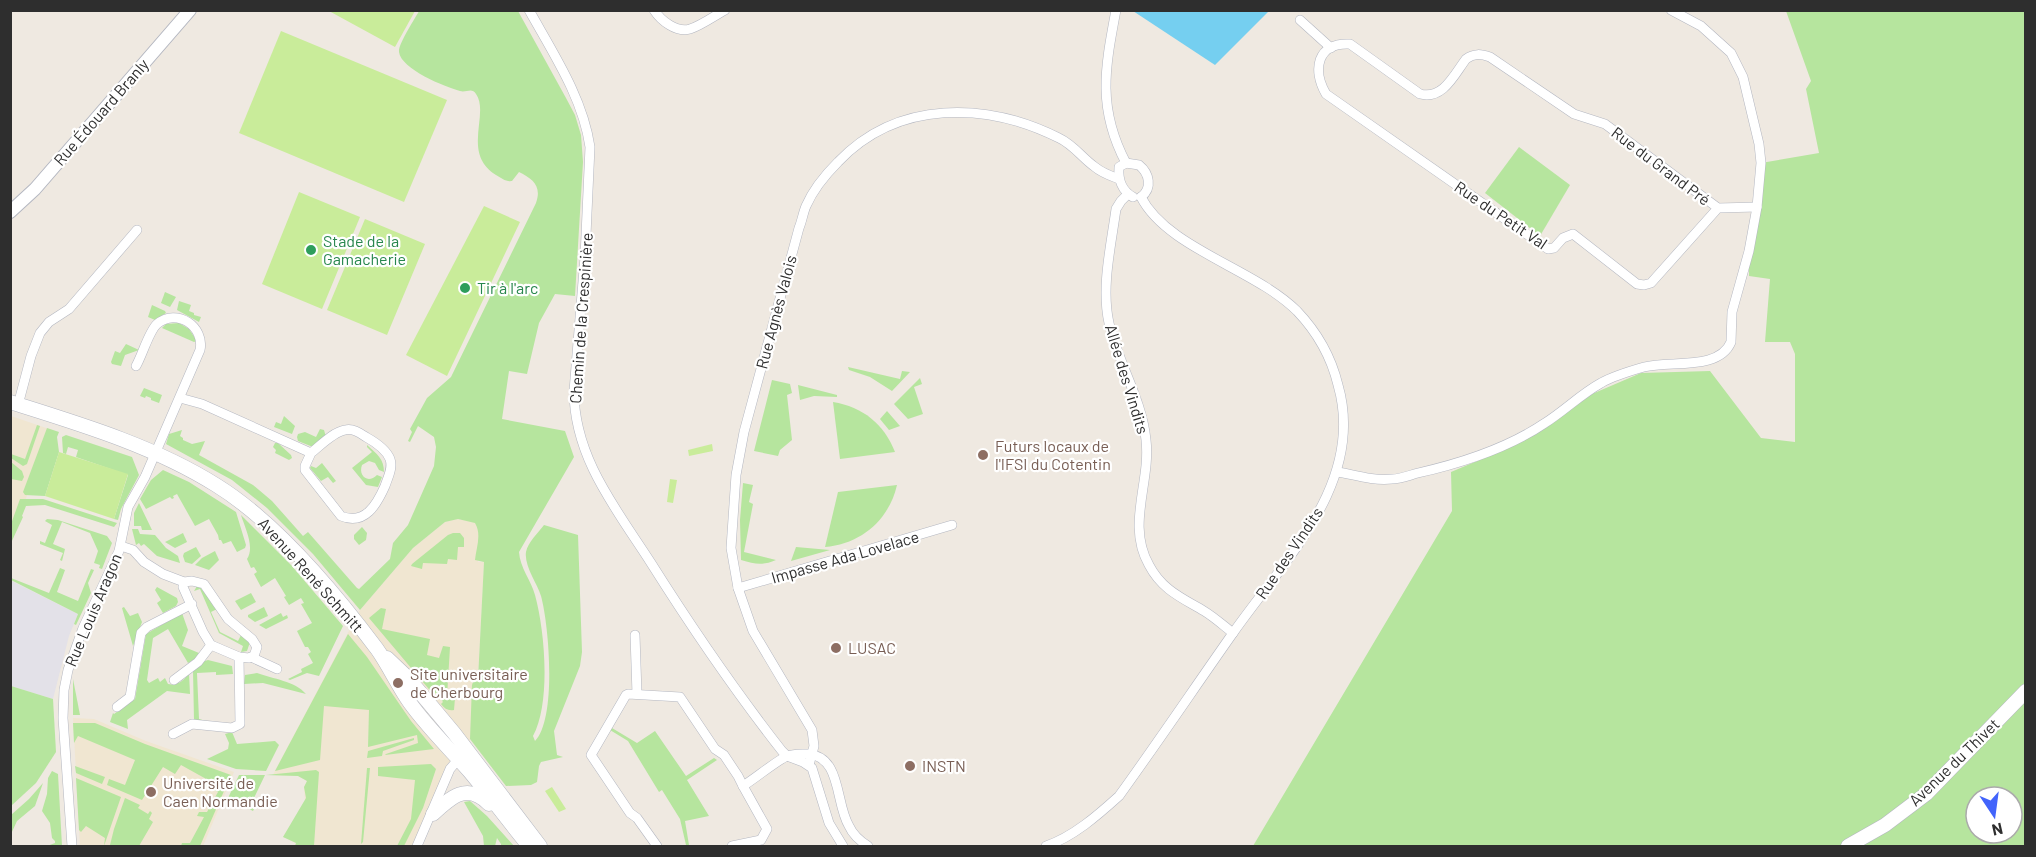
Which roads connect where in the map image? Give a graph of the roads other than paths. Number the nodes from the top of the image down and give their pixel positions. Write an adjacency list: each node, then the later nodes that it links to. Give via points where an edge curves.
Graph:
1 (190, 10): 15 (street, Rue Édouard Branly, via 35,189)
2 (529, 10): 41 (street, Chemin de la Crespinière, via 580,105 590,147 574,408 592,468 700,640)
3 (654, 10): 4 (street, via 663,22 689,30)
4 (725, 10)
5 (1116, 10): 9 (street, via 1105,91 1111,128)
6 (1671, 10): 13 (street, via 1701,26 1737,63 1759,144)
7 (1300, 20): 8 (street)
8 (1331, 48): 14 (street, Rue du Grand Pré, via 1344,44 1357,48 1427,96 1443,91 1466,59 1477,54 1490,57 1574,114 1605,124); 14 (street, Rue du Petit Val, via 1322,56 1318,68 1326,94 1548,249 1573,234 1636,284 1651,284)
9 (1125, 163): 10 (street, via 1119,167); 12 (street, via 1138,165 1147,174 1149,186)
10 (1119, 179): 11 (street); 26 (street, Rue Agnès Valois, via 1096,168 1059,138 1000,116 967,111 934,112 894,124 868,137 831,169 806,207 744,432 732,519 731,552)
11 (1128, 194): 12 (street); 28 (street, Allée des Vindits, via 1116,209 1106,297 1109,322 1146,438 1140,543 1149,566 1162,583)
12 (1142, 197): 22 (street, Rue des Vindits, via 1148,210 1165,226 1287,302 1322,343 1341,392 1344,436)
13 (1757, 207): 14 (street, Rue du Grand Pré); 22 (street, via 1732,312 1731,342 1716,358 1643,367 1602,383 1531,431 1452,465 1393,479)
14 (1718, 208)
15 (10, 212)
16 (137, 230): 19 (street, via 69,309 40,333)
17 (136, 366): 18 (street, Rue Louis Aragon, via 158,324 177,318 192,324 200,335 201,346)
18 (180, 398): 20 (street, Rue Louis Aragon); 21 (street, via 202,404)
19 (14, 404): 20 (main road, Avenue René Schmitt)
20 (155, 453): 24 (street, Rue Louis Aragon, via 126,514); 39 (main road, Avenue René Schmitt, via 217,485 256,514 408,678)
21 (310, 453): 21 (street, via 305,470 341,516 354,519 369,512 390,471 387,453 348,429)
22 (1338, 472): 28 (street, Rue des Vindits, via 1315,519)
23 (952, 525): 26 (street, Impasse Ada Lovelace)
24 (121, 546): 25 (street, via 133,550 157,571); 46 (street, Rue Louis Aragon, via 83,628 64,686)
25 (184, 582): 27 (street); 32 (street, via 205,585 228,619 254,642 257,650)
26 (738, 588): 40 (street, Rue Agnès Valois, via 753,631 812,730)
27 (192, 604): 30 (street); 37 (street, via 141,633 130,697)
28 (1233, 633): 54 (street, Rue des Vindits, via 1119,796 1096,816)
29 (635, 635): 36 (street)
30 (211, 645): 31 (street); 34 (street, via 198,662)
31 (239, 657): 32 (street); 38 (street, via 240,724 232,728 192,724)
32 (251, 657): 33 (street)
33 (277, 669)
34 (174, 680)
35 (2025, 691): 55 (main road, Avenue du Thivet, via 1926,794 1885,825)
36 (637, 694): 43 (street, via 680,697); 50 (street, via 626,695 591,755)
37 (117, 707)
38 (173, 734)
39 (463, 755): 44 (street, via 450,769); 45 (main road, Avenue René Schmitt); 49 (main road, Avenue René Schmitt)
40 (812, 755): 41 (street); 42 (street, Rue Agnès Valois); 53 (street, via 829,765 848,826)
41 (787, 756): 42 (street); 43 (street)
42 (809, 765): 52 (street, via 829,823)
43 (743, 786): 51 (street, via 767,830 761,840)
44 (432, 814): 45 (main road, via 457,795 475,794); 47 (street)
45 (510, 823): 48 (main road, Avenue René Schmitt)
46 (72, 846)
47 (417, 846)
48 (529, 846)
49 (540, 846)
50 (657, 846)
51 (732, 846)
52 (843, 846)
53 (868, 846)
54 (1046, 846)
55 (1848, 846)

